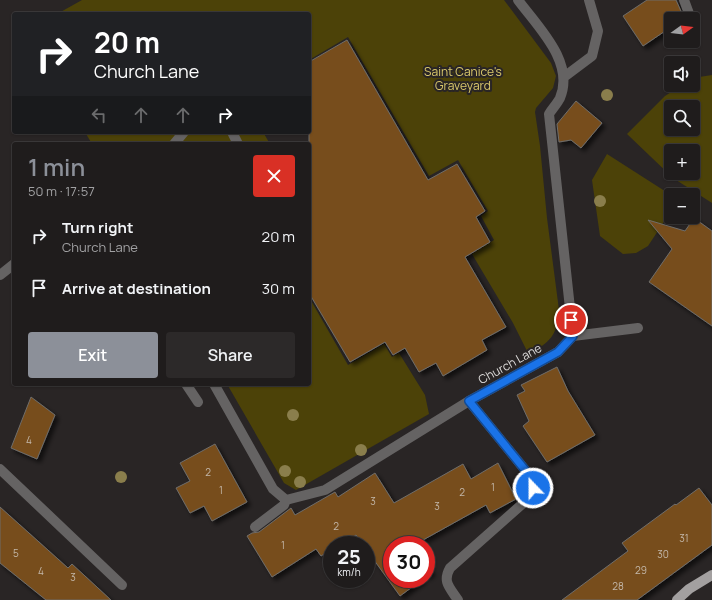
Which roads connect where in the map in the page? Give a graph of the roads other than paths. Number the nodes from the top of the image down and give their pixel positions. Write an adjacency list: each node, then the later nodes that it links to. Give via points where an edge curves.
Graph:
1 (518, 0): 5 (street, via 556,51)
2 (589, 0): 5 (street, via 598,31 592,56)
3 (684, 0): 4 (street)
4 (688, 12)
5 (564, 77): 11 (street, via 560,99 549,114)
6 (182, 134): 7 (street)
7 (176, 142)
8 (12, 266): 9 (street)
9 (0, 275)
10 (638, 328): 11 (street)
11 (573, 336): 14 (street, Church Lane, via 558,352)
12 (187, 386): 15 (street)
13 (215, 386): 17 (street, via 273,489)
14 (469, 401): 17 (street, Church Lane, via 325,490); 22 (street, via 530,476 533,488 529,498 518,509 450,568 446,575 447,584)
15 (198, 402)
16 (0, 469): 20 (street)
17 (286, 500): 18 (street, via 284,505)
18 (255, 528)
19 (712, 575): 21 (main road)
20 (122, 585)
21 (680, 599)
22 (458, 600)

